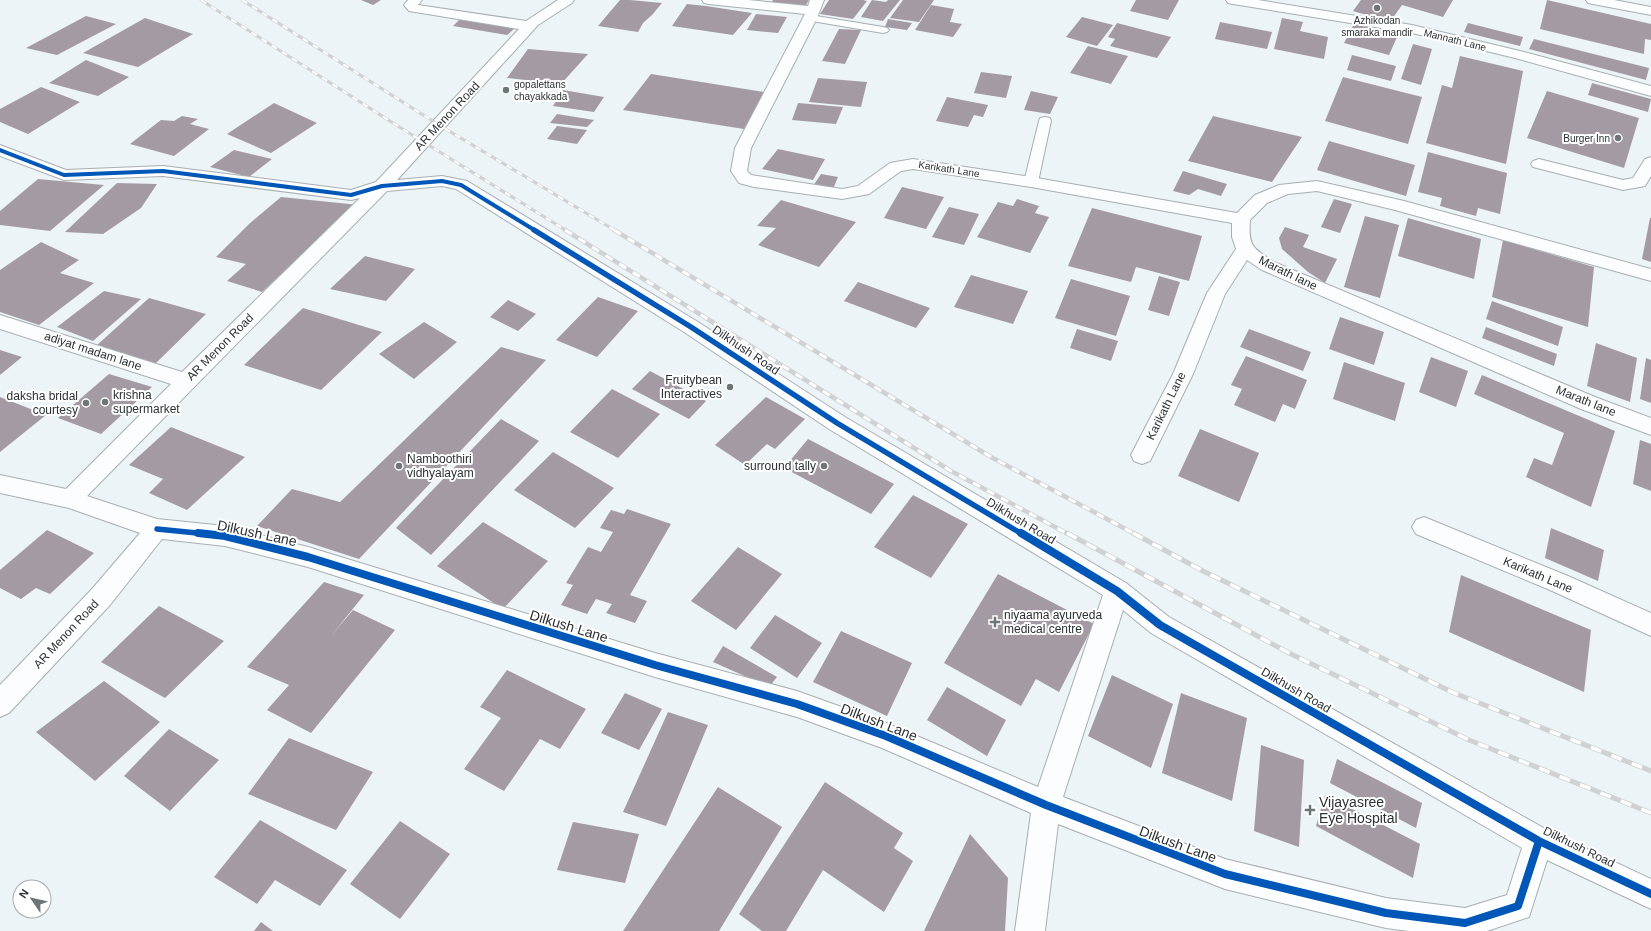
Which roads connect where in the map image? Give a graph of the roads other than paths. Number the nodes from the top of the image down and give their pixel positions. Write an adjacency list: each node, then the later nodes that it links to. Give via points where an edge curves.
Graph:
1 (415, 0): 8 (street, via 411,5 414,8)
2 (567, 0): 8 (street, AR Menon Road)
3 (709, 0): 6 (street)
4 (1233, 0): 10 (street, Mannath Lane, via 1412,29)
5 (1593, 0): 7 (street)
6 (813, 10): 9 (lane); 15 (street, Karikath Lane, via 743,148 739,171 745,179 842,194 863,190 896,167 914,164)
7 (1651, 11)
8 (530, 26): 16 (street, AR Menon Road)
9 (883, 30)
10 (1651, 91)
11 (1045, 121): 15 (lane)
12 (0, 150): 16 (street, Dilkhush Road, via 64,175 163,171 351,195)
13 (1539, 164): 14 (street, via 1623,185 1639,182)
14 (1650, 166)
15 (1031, 182): 17 (street, Karikath Lane)
16 (382, 186): 21 (street, AR Menon Road); 28 (street, Dilkhush Road, via 442,181 461,185 691,327 837,423)
17 (1241, 219): 18 (street, Marath lane, via 1239,235); 19 (street, via 1261,199 1285,189 1317,186 1398,205)
18 (1244, 250): 22 (street, Marath lane, via 1268,266 1588,403); 23 (street, Karikath Lane, via 1216,293 1183,374)
19 (1651, 275)
20 (0, 322): 21 (street, adiyat madam lane)
21 (186, 381): 25 (street, AR Menon Road)
22 (1651, 427)
23 (1142, 455)
24 (0, 484): 25 (street)
25 (70, 499): 27 (street)
26 (1424, 527): 29 (street, Karikath Lane)
27 (157, 529): 30 (street, AR Menon Road, via 100,597); 31 (street, Dilkush Lane, via 225,536 308,557 655,665 797,704 886,736)
28 (1117, 591): 31 (street); 32 (street, Dilkhush Road, via 1160,625)
29 (1651, 625)
30 (0, 704)
31 (1046, 805): 32 (street, Dilkush Lane, via 1225,874 1386,913 1465,923 1518,906); 34 (street)
32 (1539, 841): 33 (street, Dilkhush Road)
33 (1651, 894)
34 (1030, 931)

